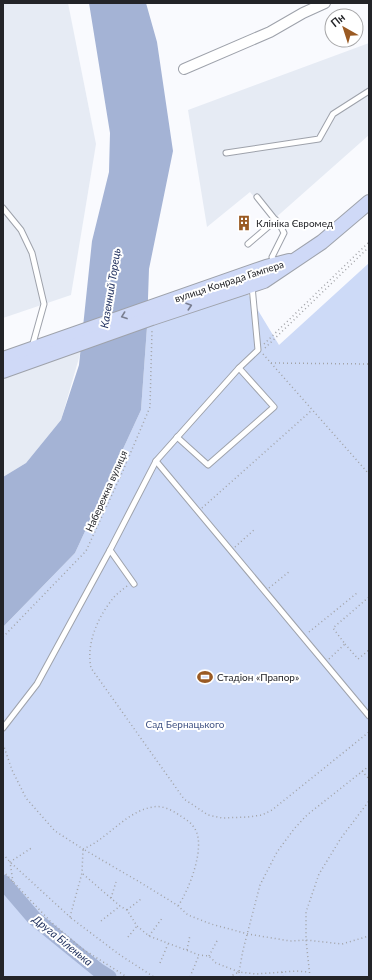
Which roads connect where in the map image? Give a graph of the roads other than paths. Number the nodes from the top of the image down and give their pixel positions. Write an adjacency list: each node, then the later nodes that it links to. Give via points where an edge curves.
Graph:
1 (325, 3): 2 (street, via 270,32)
2 (184, 69)
3 (369, 91): 4 (lane, via 333,114 319,138)
4 (226, 153)
5 (257, 197): 8 (lane)
6 (369, 202): 10 (main road, вулиця Конрада Гампера, via 322,242)
7 (3, 208): 14 (lane, via 21,230 32,253 44,304)
8 (276, 220): 9 (lane); 11 (lane, via 284,233 272,256)
9 (248, 244)
10 (297, 259): 11 (main road, вулиця Конрада Гампера); 12 (main road, вулиця Конрада Гампера, via 264,281)
11 (277, 264): 12 (main road, вулиця Конрада Гампера)
12 (251, 279): 13 (main road, вулиця Конрада Гампера, one-way to 12, via 152,318); 13 (main road, вулиця Конрада Гампера, one-way to 13, via 161,303); 16 (lane, via 258,350)
13 (59, 345): 14 (main road)
14 (33, 354): 15 (main road); 17 (main road)
15 (3, 359)
16 (239, 368): 18 (lane); 18 (lane, via 274,407 208,465)
17 (3, 370)
18 (177, 437): 19 (lane)
19 (156, 461): 20 (lane); 22 (lane)
20 (110, 550): 21 (lane); 23 (lane, via 37,684)
21 (133, 582)
22 (369, 716)
23 (3, 728)

